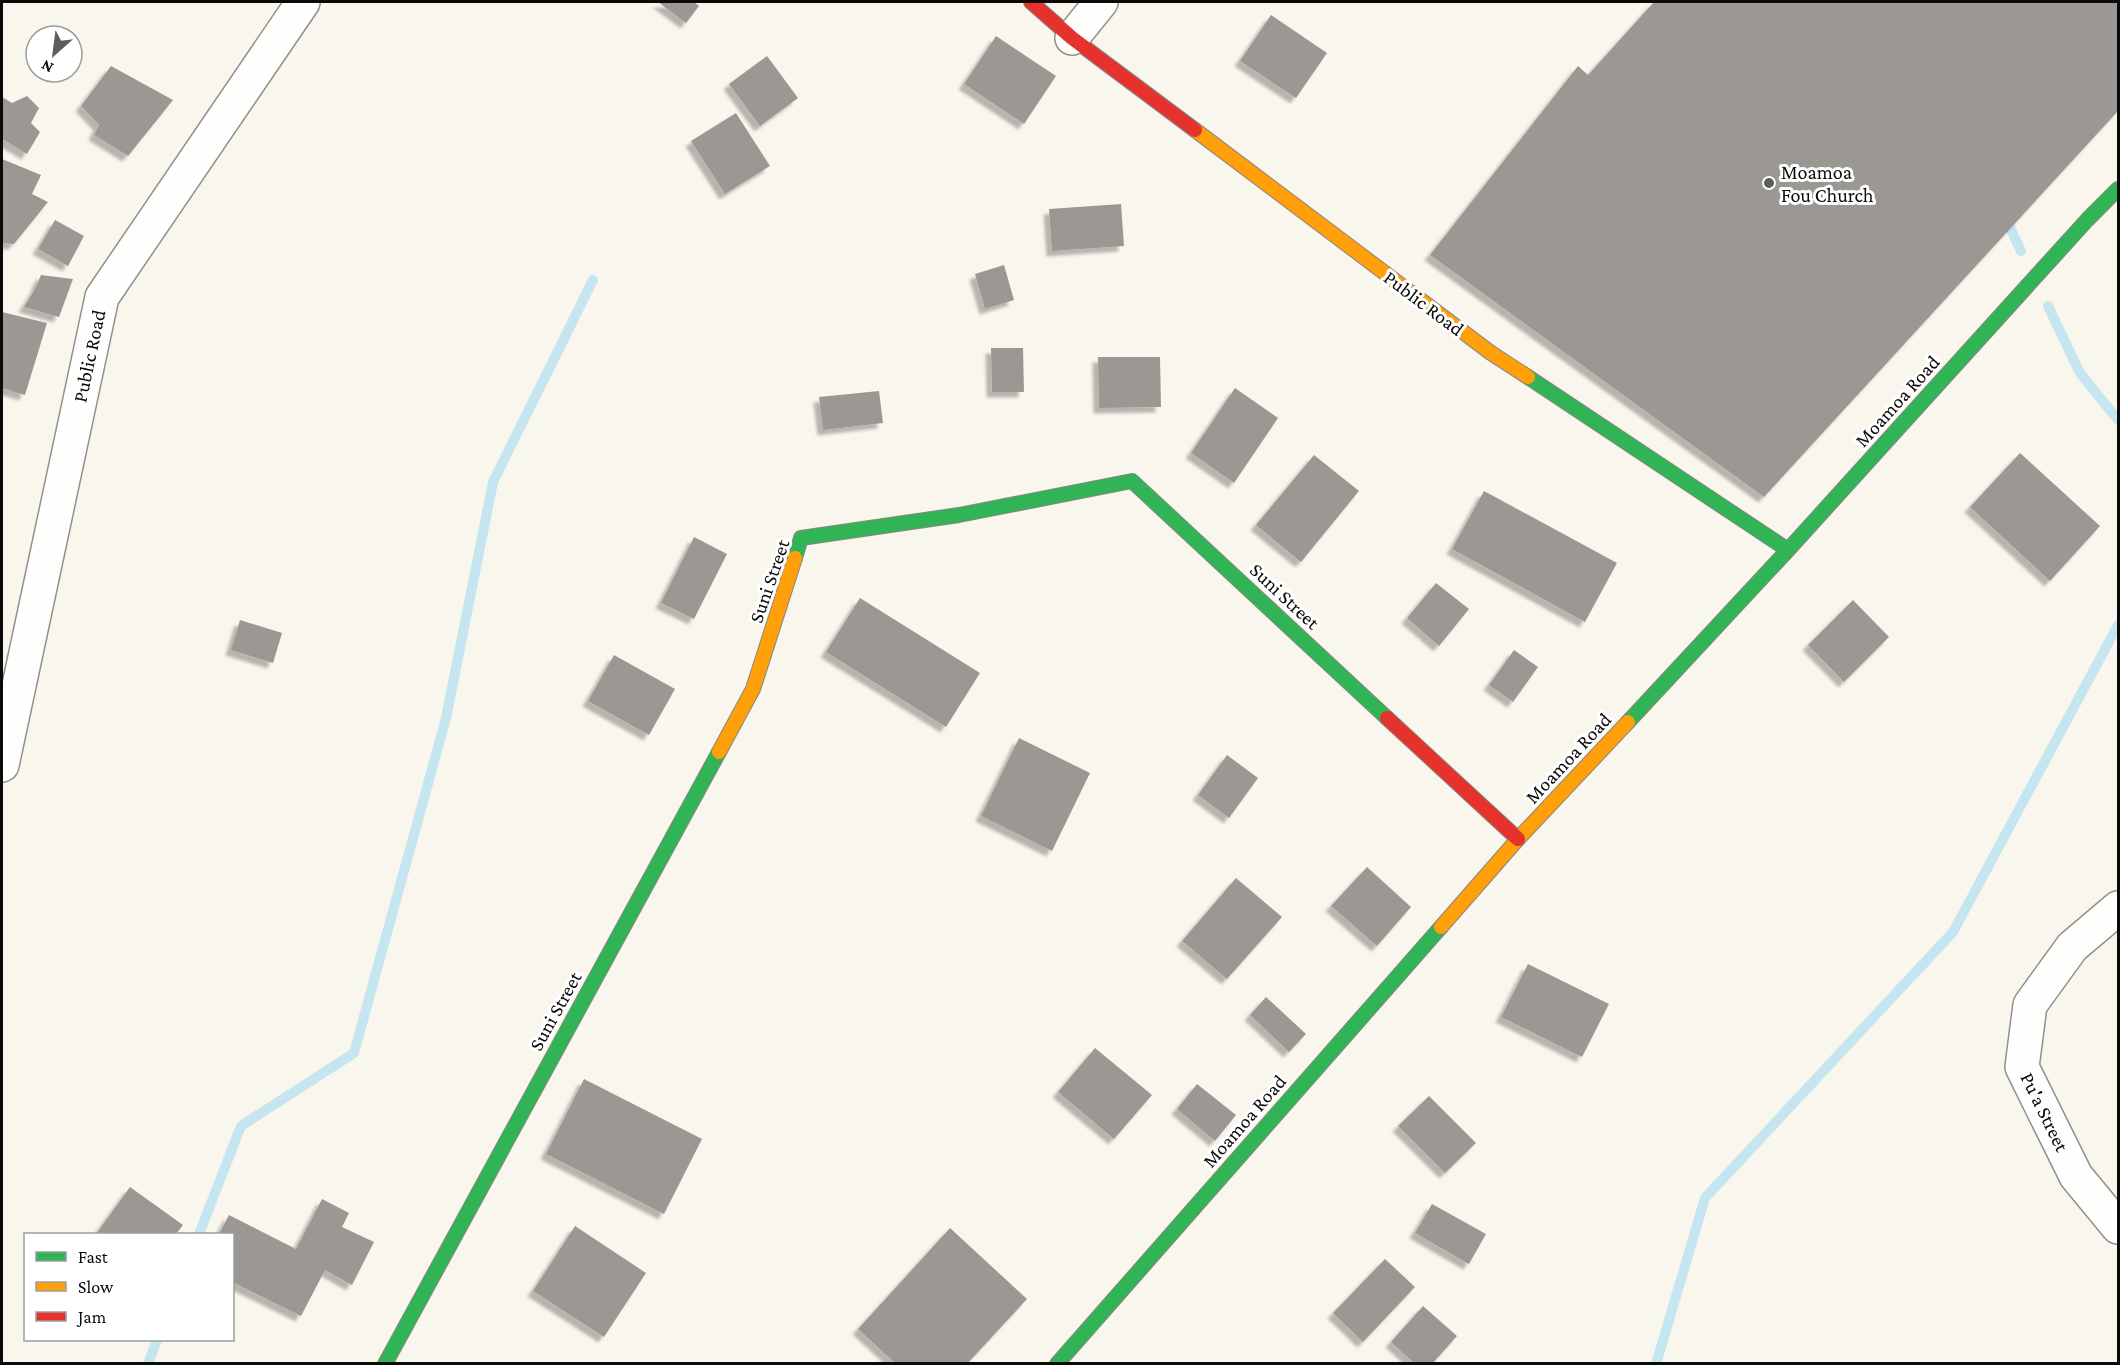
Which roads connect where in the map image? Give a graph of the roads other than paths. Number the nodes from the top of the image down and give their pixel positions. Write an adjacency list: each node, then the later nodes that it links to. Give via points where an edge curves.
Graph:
1 (303, 2): 7 (street, Public Road, via 102,297)
2 (1031, 2): 4 (street, Public Road)
3 (1101, 2): 4 (street)
4 (1072, 38): 6 (street, Public Road, via 1491,353)
5 (2118, 189): 6 (street, Moamoa Road)
6 (1788, 550): 8 (street, Moamoa Road)
7 (2, 765)
8 (1518, 839): 11 (street, Suni Street, via 1132,481 959,515 801,538 753,689); 12 (street, Moamoa Road)
9 (2118, 908): 10 (street, Pu'a Street, via 2072,947 2030,1005 2022,1067 2076,1176)
10 (2118, 1227)
11 (385, 1364)
12 (1057, 1364)

